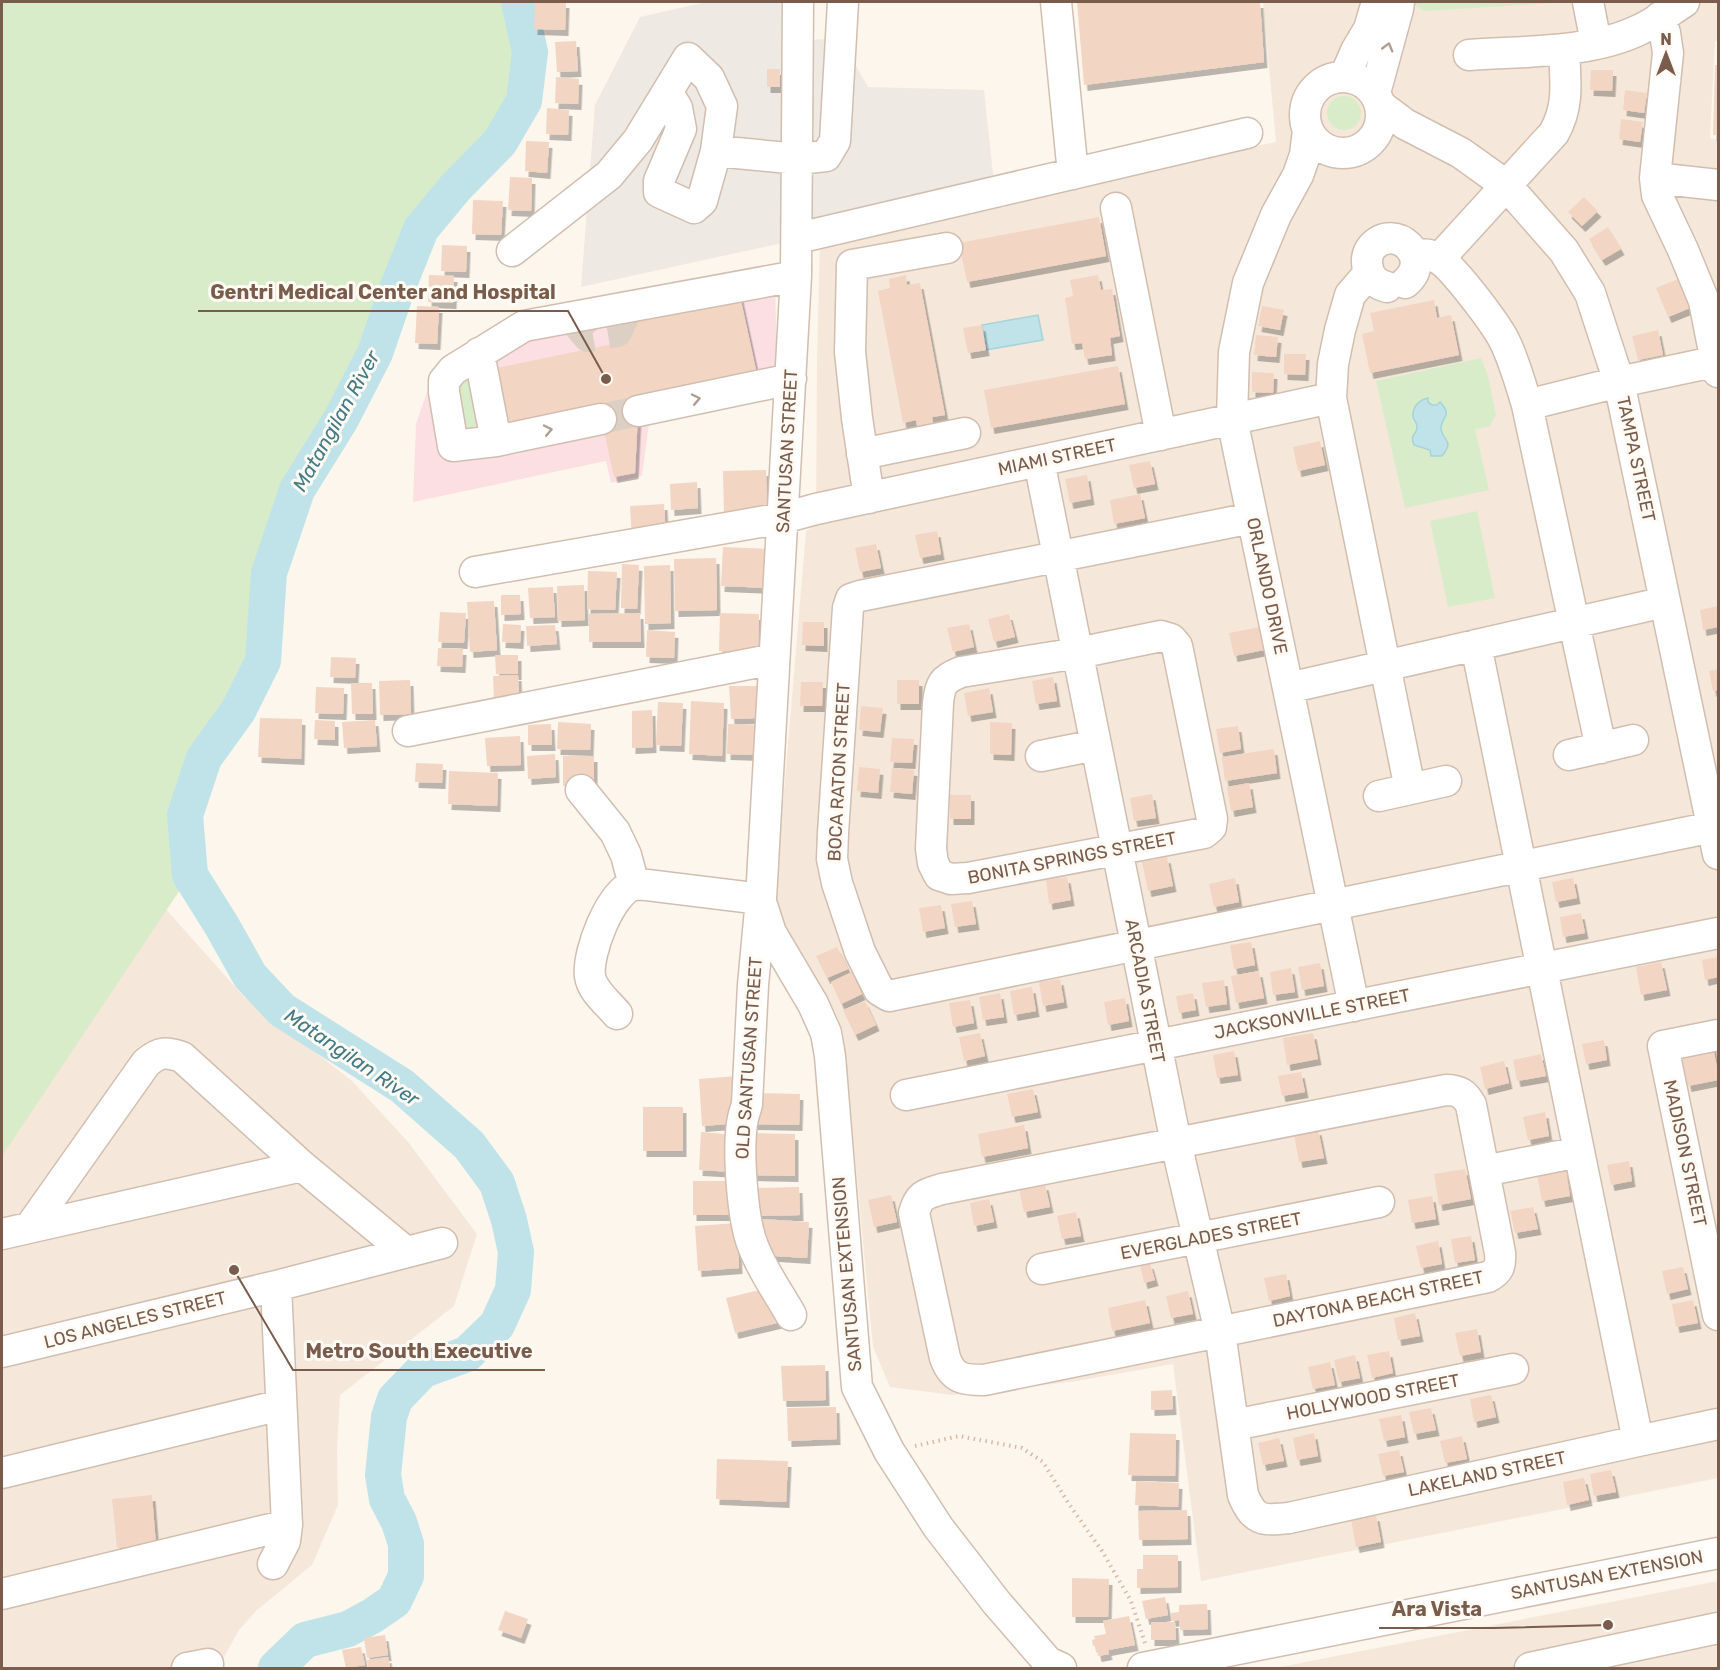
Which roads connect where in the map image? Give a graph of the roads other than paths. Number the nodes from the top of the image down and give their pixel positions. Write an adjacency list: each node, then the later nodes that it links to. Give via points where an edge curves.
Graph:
1 (798, 2): 17 (street, SANTUSAN STREET)
2 (843, 2): 17 (street, via 835,141 826,156)
3 (1056, 2): 18 (street)
4 (1377, 2): 11 (street, via 1369,29)
5 (1399, 2): 13 (street, one-way to 5)
6 (1588, 2): 8 (street)
7 (1672, 9): 8 (street, via 1641,29); 19 (street, via 1665,33 1668,53)
8 (1596, 44): 9 (street)
9 (1564, 49): 10 (street); 21 (street, via 1566,102 1562,118 1554,133)
10 (1469, 55)
11 (1345, 76): 13 (street, via 1367,84); 15 (street, via 1320,84 1306,105 1305,118)
12 (668, 93): 16 (street, via 688,58 709,78 722,106); 16 (street, via 677,108 681,129 659,181 659,192 694,208 702,201); 25 (street, via 638,140 609,175)
13 (1377, 111): 15 (street, via 1370,142 1362,148 1340,153); 21 (street, TAMPA STREET, via 1402,132 1426,136 1461,153)
14 (1247, 133): 18 (street)
15 (1319, 140): 37 (street, ORLANDO DRIVE, via 1305,155 1248,283 1234,352)
16 (716, 151): 17 (street)
17 (798, 159): 23 (street, SANTUSAN STREET)
18 (1073, 174): 23 (street)
19 (1655, 178): 20 (street); 30 (street, via 1657,195 1704,301)
20 (1719, 185)
21 (1507, 186): 26 (street); 32 (street, TAMPA STREET, via 1564,251 1590,293)
22 (1116, 208): 39 (street)
23 (798, 238): 27 (street, SANTUSAN STREET)
24 (947, 248): 41 (street, via 852,265 850,352)
25 (512, 251)
26 (1427, 256): 28 (street, via 1413,275); 28 (street, via 1397,239 1380,241 1368,253 1367,265); 34 (street, via 1464,284 1503,338)
27 (796, 276): 29 (street, via 524,326); 31 (street, SANTUSAN STREET)
28 (1387, 282): 33 (street, via 1362,280 1350,295 1333,363)
29 (479, 353): 40 (street); 40 (street, via 444,381 453,446)
30 (1718, 365): 32 (street)
31 (791, 379): 35 (street, one-way to 31); 45 (street, SANTUSAN STREET)
32 (1619, 382): 34 (street); 48 (street, TAMPA STREET)
33 (1331, 398): 37 (street, MIAMI STREET); 53 (street)
34 (1527, 405): 49 (street)
35 (638, 411)
36 (601, 419): 40 (street, one-way to 36)
37 (1232, 419): 39 (street, MIAMI STREET); 44 (street, ORLANDO DRIVE)
38 (965, 433): 41 (street)
39 (1161, 435): 42 (street, MIAMI STREET)
40 (495, 441)
41 (862, 454): 43 (street)
42 (1039, 461): 43 (street, MIAMI STREET); 46 (street, ARCADIA STREET)
43 (869, 498): 45 (street, MIAMI STREET)
44 (1252, 518): 46 (street, BOCA RATON STREET); 54 (street, ORLANDO DRIVE)
45 (783, 519): 47 (street, MIAMI STREET); 52 (street, SANTUSAN STREET)
46 (1058, 556): 51 (street, ARCADIA STREET); 72 (street, BOCA RATON STREET, via 851,599 832,859 860,952 879,990 889,996)
47 (475, 572)
48 (1665, 602): 49 (street); 65 (street, TAMPA STREET)
49 (1574, 623): 50 (street); 58 (street)
50 (1476, 645): 53 (street); 67 (street)
51 (1078, 653): 57 (street, ARCADIA STREET); 66 (street, BONITA SPRINGS STREET, via 1161,636 1177,646 1210,807 1211,827 1204,833); 66 (street, BONITA SPRINGS STREET, via 961,672 942,684 933,863 939,874 951,879 968,878)
52 (774, 659): 55 (street); 69 (street, SANTUSAN STREET)
53 (1385, 666): 54 (street); 62 (street)
54 (1288, 688): 70 (street, ORLANDO DRIVE)
55 (408, 731)
56 (1633, 741): 58 (street)
57 (1096, 745): 60 (street); 66 (street, ARCADIA STREET)
58 (1601, 748): 59 (street)
59 (1569, 755)
60 (1041, 756)
61 (1446, 781): 62 (street)
62 (1410, 789): 64 (street)
63 (581, 790): 68 (street, via 615,832 626,855)
64 (1379, 796)
65 (1716, 841): 67 (street, BOCA RATON STREET)
66 (1117, 850): 72 (street, ARCADIA STREET)
67 (1521, 867): 70 (street, BOCA RATON STREET); 73 (street)
68 (633, 885): 69 (street); 75 (street, via 612,905 591,954 593,984)
69 (761, 900): 90 (street, OLD SANTUSAN STREET, via 740,1158 752,1244); 106 (street, SANTUSAN EXTENSION, via 771,933 826,1033 857,1387 889,1451 938,1527 1048,1662)
70 (1333, 905): 72 (street, BOCA RATON STREET); 74 (street, ORLANDO DRIVE)
71 (1719, 933): 73 (street, JACKSONVILLE STREET)
72 (1136, 945): 77 (street, ARCADIA STREET)
73 (1542, 968): 74 (street, JACKSONVILLE STREET); 80 (street)
74 (1354, 1006): 77 (street, JACKSONVILLE STREET)
75 (617, 1014)
76 (1719, 1035): 91 (street, MADISON STREET, via 1663,1046)
77 (1156, 1045): 78 (street, JACKSONVILLE STREET); 79 (street, ARCADIA STREET)
78 (906, 1095)
79 (1176, 1143): 82 (street, DAYTONA BEACH STREET, via 1434,1091 1457,1090 1471,1105); 85 (street, ARCADIA STREET); 92 (street, DAYTONA BEACH STREET, via 942,1189 918,1200 914,1213 945,1358 957,1377 984,1380)
80 (1579, 1152): 82 (street); 98 (street)
81 (302, 1166): 84 (street); 84 (street, via 182,1058 169,1053 156,1055); 87 (street)
82 (1484, 1171): 92 (street, DAYTONA BEACH STREET, via 1501,1264 1488,1278)
83 (1379, 1202): 85 (street, EVERGLADES STREET)
84 (16, 1230)
85 (1199, 1238): 88 (street, EVERGLADES STREET); 92 (street, ARCADIA STREET)
86 (442, 1243): 87 (street, LOS ANGELES STREET)
87 (406, 1252): 89 (street, LOS ANGELES STREET)
88 (1042, 1269)
89 (276, 1286): 93 (street, LOS ANGELES STREET); 95 (street)
90 (790, 1315)
91 (1719, 1315)
92 (1220, 1332): 97 (street, ARCADIA STREET)
93 (2, 1352)
94 (1513, 1369): 97 (street, HOLLYWOOD STREET)
95 (281, 1405): 99 (street); 101 (street)
96 (1719, 1424): 98 (street, LAKELAND STREET)
97 (1234, 1425): 100 (street, ARCADIA STREET, via 1243,1496)
98 (1638, 1441): 100 (street, LAKELAND STREET, via 1289,1518)
99 (2, 1473)
100 (1256, 1517)
101 (287, 1525): 103 (street, via 285,1541); 104 (street)
102 (1719, 1553): 107 (street, SANTUSAN EXTENSION)
103 (273, 1564)
104 (2, 1594)
105 (1719, 1628): 108 (street)
106 (1061, 1668)
107 (1151, 1668)
108 (1530, 1668)

